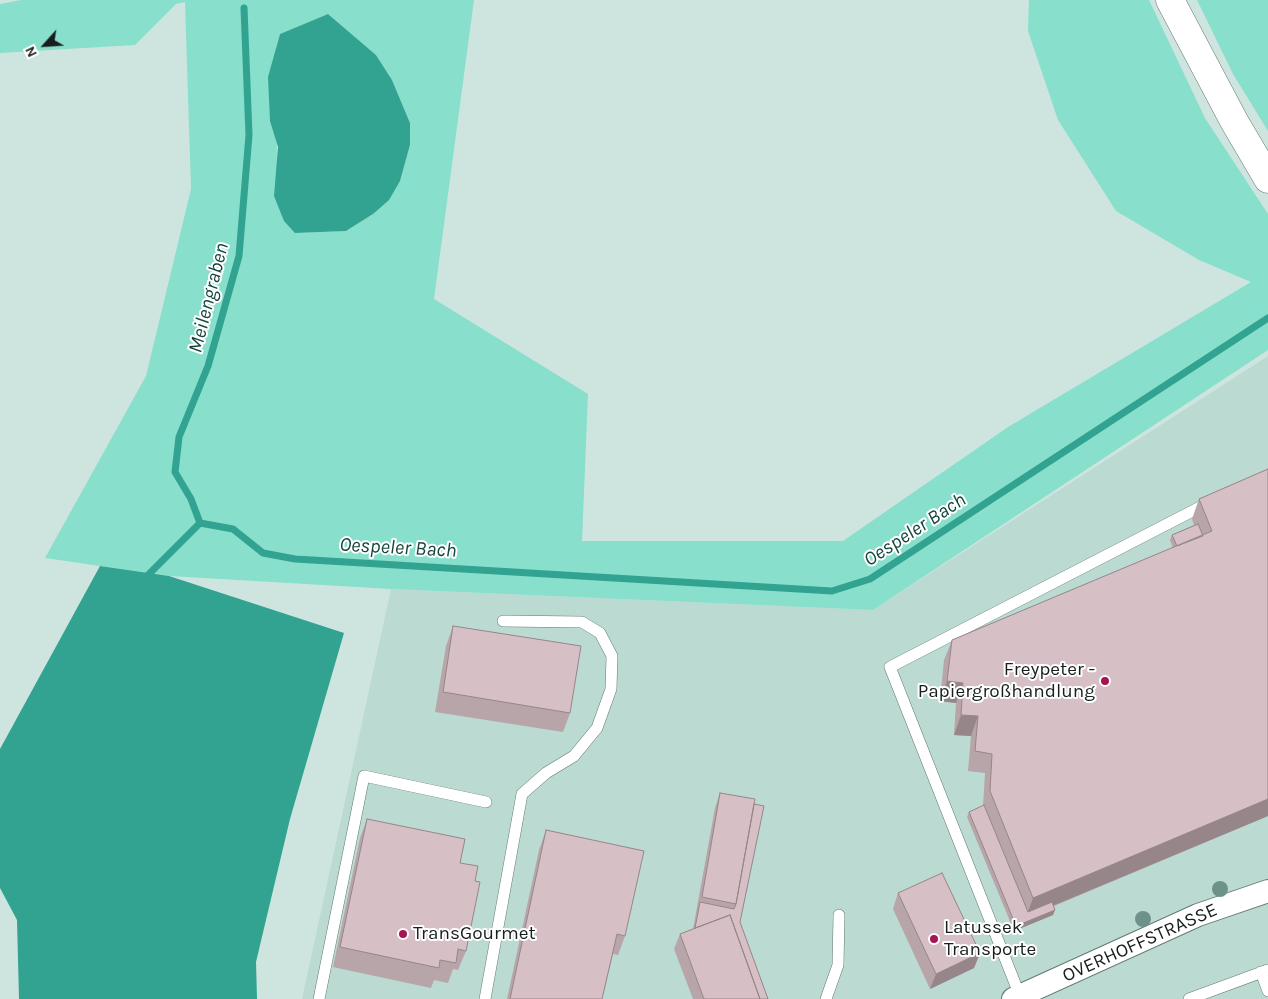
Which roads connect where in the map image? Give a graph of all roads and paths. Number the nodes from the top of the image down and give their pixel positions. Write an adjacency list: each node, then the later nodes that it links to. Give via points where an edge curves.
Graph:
1 (1170, 0): 2 (street)
2 (1268, 179)
3 (1215, 499): 10 (lane, via 890,667)
4 (502, 621): 12 (lane, via 582,622 600,633 612,656 611,689 597,728 574,756 522,794)
5 (486, 802): 11 (lane, via 364,776)
6 (1268, 891): 10 (street, OVERHOFFSTRASSE, via 1198,915)
7 (839, 916): 13 (lane, via 838,965)
8 (1264, 971): 9 (lane); 14 (lane)
9 (1268, 991)
10 (1016, 998)
11 (319, 999)
12 (485, 999)
13 (826, 999)
14 (1189, 999)

